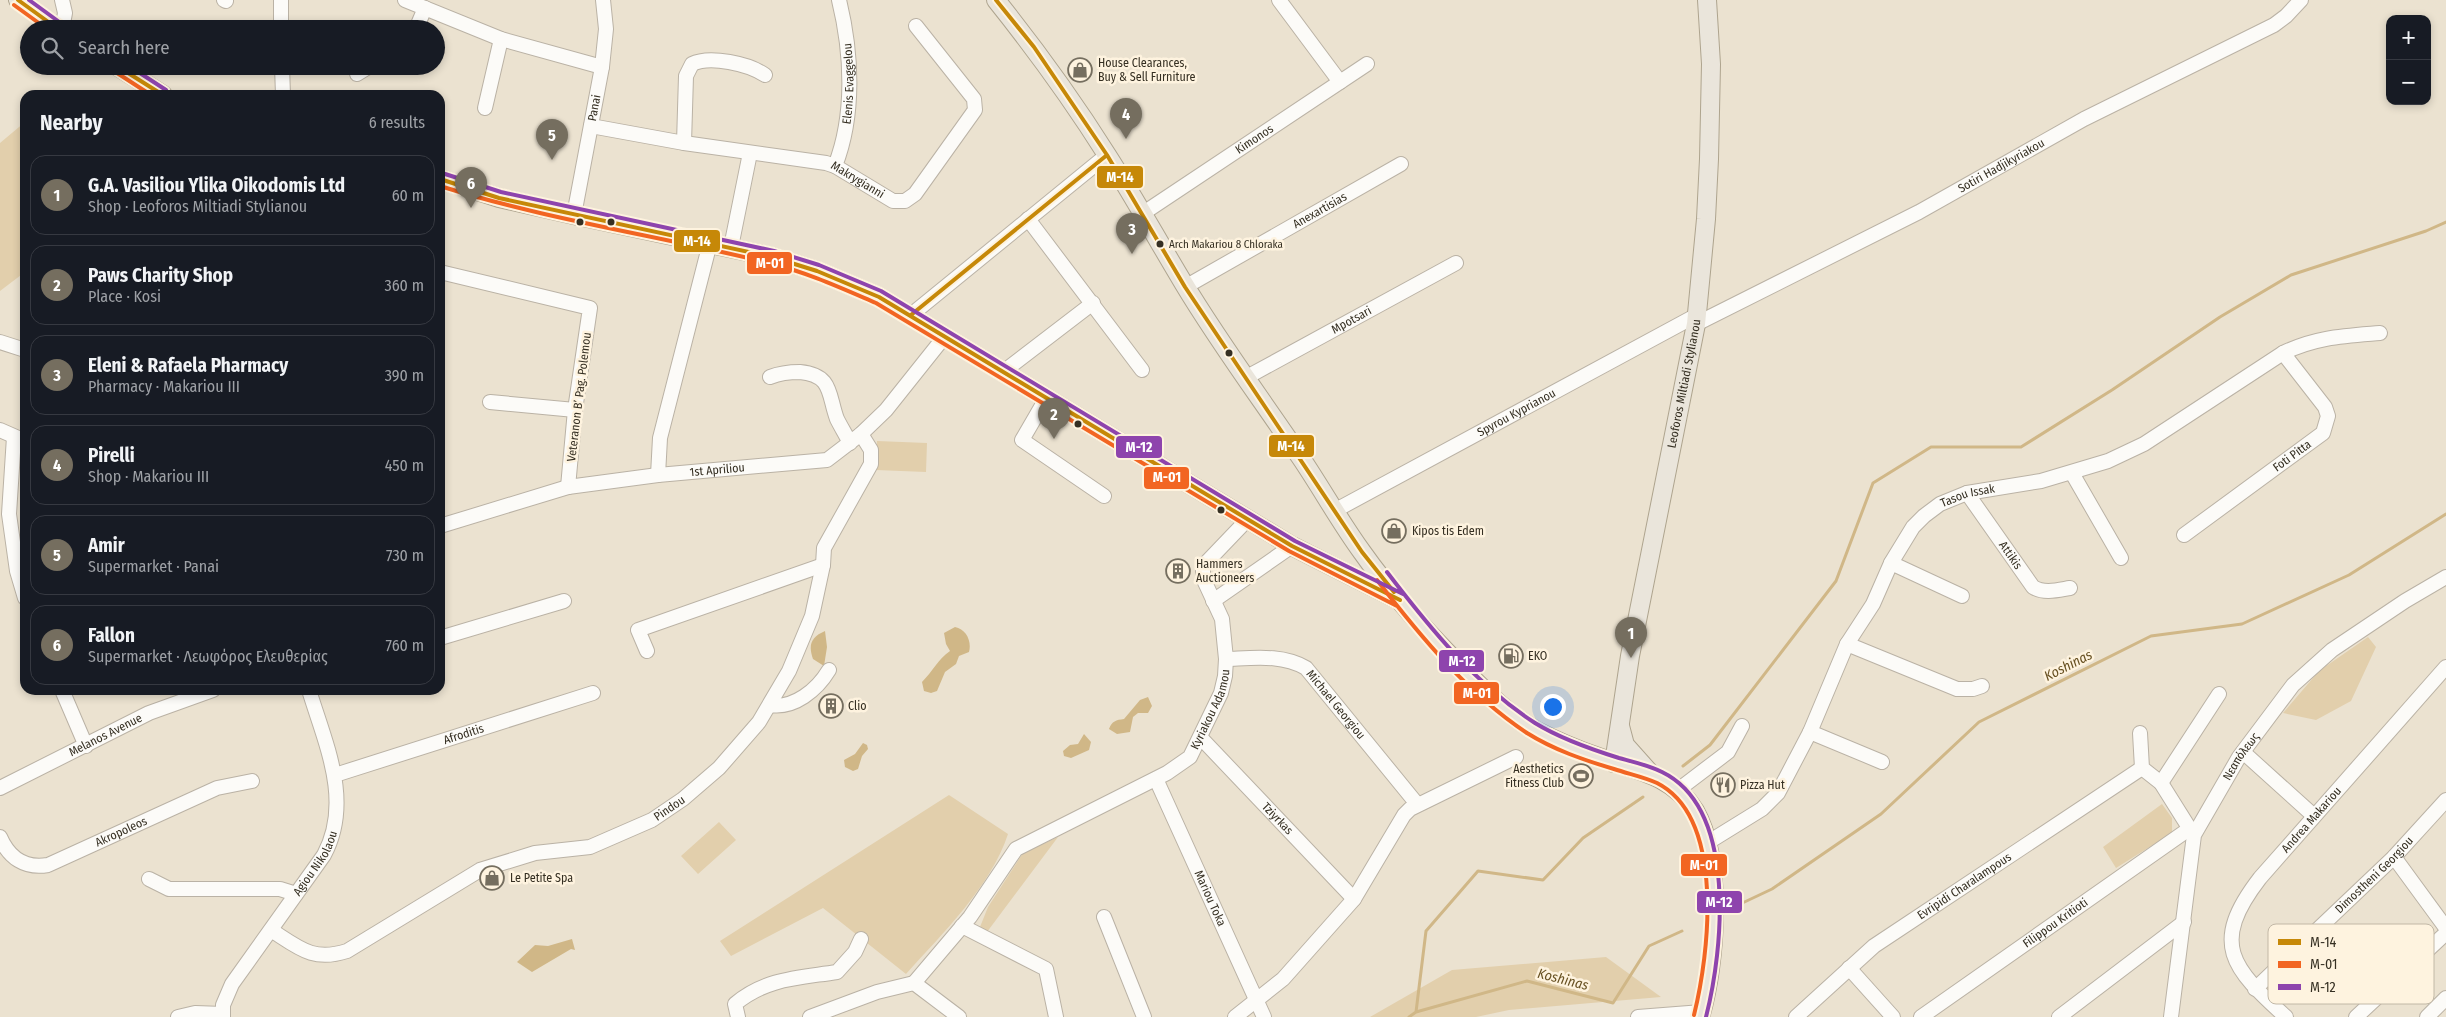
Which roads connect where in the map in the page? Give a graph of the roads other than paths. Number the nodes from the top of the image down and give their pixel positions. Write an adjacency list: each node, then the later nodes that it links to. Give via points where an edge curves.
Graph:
1 (18, 0): 12 (main road)
2 (62, 0): 13 (street)
3 (280, 0): 14 (street)
4 (405, 0): 11 (street)
5 (603, 0): 19 (street, Panai, via 606,28)
6 (839, 0): 32 (street, Elenis Evaggelou, via 846,31 849,92 844,135)
7 (996, 0): 30 (main road, via 1034,47)
8 (1279, 0): 23 (street)
9 (1708, 0): 44 (main road, Leoforos Miltiadi Stylianou, via 1711,64 1709,159)
10 (2301, 0): 44 (street, Sotiri Hadjikyriakou, via 2274,25 2084,119 1919,212)
11 (426, 8): 15 (street); 17 (street)
12 (47, 20)
13 (63, 20)
14 (281, 20)
15 (420, 20)
16 (916, 26): 32 (street, Makrygianni, via 974,99 974,115 915,194 905,201 893,201)
17 (501, 39): 19 (street); 26 (street)
18 (1367, 64): 23 (street, Kimonos)
19 (602, 67): 27 (street, Panai)
20 (131, 75): 24 (main road)
21 (282, 75): 25 (street)
22 (765, 75): 28 (street, via 734,63 704,61 692,64 686,76)
23 (1340, 82): 34 (street, Kimonos)
24 (155, 90)
25 (282, 90)
26 (485, 108)
27 (592, 126): 28 (street, Makrygianni); 35 (street, Panai)
28 (684, 143): 29 (street, Makrygianni)
29 (750, 153): 32 (street, Makrygianni); 38 (street)
30 (1106, 154): 34 (main road); 36 (street)
31 (1401, 164): 41 (street, Anexartisias)
32 (834, 166)
33 (445, 181): 35 (main road, via 499,198)
34 (1142, 214): 41 (main road)
35 (574, 215): 37 (main road)
36 (1028, 219): 42 (street); 43 (street)
37 (710, 243): 38 (main road); 62 (street, via 660,438)
38 (731, 248): 43 (main road, via 816,271 879,297)
39 (1456, 262): 52 (street, Mpotsari)
40 (445, 273): 56 (street, Veteranon B’ Pag. Polemou, via 590,308)
41 (1186, 287): 52 (main road)
42 (1093, 303): 50 (street); 51 (street)
43 (911, 315): 46 (main road)
44 (1696, 319): 66 (street, Spyrou Kyprianou); 96 (main road, Leoforos Miltiadi Stylianou, via 1630,656)
45 (2380, 333): 49 (street, Tasou Issak, via 2318,339)
46 (945, 336): 51 (main road); 58 (street, 1st Apriliou, via 902,393)
47 (0, 342): 48 (street)
48 (20, 348)
49 (2284, 353): 61 (street, Tasou Issak, via 2144,444); 69 (street, Foti Pitta, via 2325,407 2328,416 2323,433)
50 (1142, 370)
51 (1003, 372): 54 (main road)
52 (1247, 377): 66 (main road)
53 (770, 378): 60 (street, via 791,372 818,376 828,388 837,418)
54 (1047, 397): 65 (street, via 1022,440); 67 (main road)
55 (490, 402): 56 (street)
56 (575, 410): 63 (street, Veteranon B’ Pag. Polemou)
57 (0, 430): 59 (street)
58 (862, 434): 60 (street, 1st Apriliou); 74 (street, Pindou, via 871,450 871,464 824,548)
59 (19, 439): 75 (street, via 8,503)
60 (850, 444): 62 (street, 1st Apriliou, via 834,456 818,462)
61 (2072, 473): 64 (street, Tasou Issak); 72 (street)
62 (658, 475): 63 (street, 1st Apriliou)
63 (568, 487): 68 (street, 1st Apriliou)
64 (1967, 493): 73 (street, Tasou Issak, via 1946,501 1924,516); 78 (street, Attikis, via 2033,587 2048,591)
65 (1104, 496)
66 (1336, 510): 71 (main road)
67 (1248, 519): 70 (main road); 82 (street, Kyriakou Adamou, via 1203,566 1202,578)
68 (445, 524)
69 (2184, 535)
70 (1292, 546): 76 (main road); 82 (street)
71 (1362, 552): 76 (main road, via 1356,559); 80 (main road)
72 (2121, 558)
73 (1892, 563): 79 (street); 84 (street, Tasou Issak, via 1873,604)
74 (823, 565): 85 (street, via 638,630); 95 (street, Pindou, via 802,644)
75 (20, 567)
76 (1334, 567): 80 (main road)
77 (2446, 578): 103 (street, Νεαπόλεως, via 2332,650 2293,685)
78 (2070, 588)
79 (1962, 596)
80 (1400, 600): 102 (main road, via 1498,703 1532,729)
81 (564, 601): 83 (street)
82 (1213, 601): 86 (street, Kyriakou Adamou, via 1222,619)
83 (445, 637)
84 (1848, 644): 89 (street, via 1958,689 1973,690); 98 (street, Tasou Issak)
85 (647, 651)
86 (1226, 659): 100 (street, Kyriakou Adamou, via 1224,683); 116 (street, Michael Georgiou, via 1289,660 1306,668)
87 (2446, 667): 117 (street, Andrea Makariou)
88 (828, 670): 95 (street, via 802,697 780,706)
89 (1982, 686)
90 (593, 693): 108 (street, Afroditis)
91 (2220, 694): 112 (street)
92 (64, 695): 101 (street)
93 (199, 695): 101 (street, Melanos Avenue, via 150,713)
94 (310, 695): 108 (street, Agiou Nikolaou)
95 (770, 705): 130 (street, Pindou, via 740,747 697,786 667,811 617,837 578,850 517,856 480,870 347,951 335,955 315,955 304,951)
96 (1620, 724): 102 (main road, via 1603,748); 106 (main road, Leoforos Miltiadi Stylianou); 109 (main road, via 1626,745)
97 (1742, 726): 114 (street, via 1728,752)
98 (1810, 732): 105 (street); 120 (street, Tasou Issak, via 1770,803)
99 (2140, 733): 107 (street)
100 (1201, 738): 110 (street, Kyriakou Adamou, via 1186,761); 124 (street, Tziyrkas)
101 (86, 746): 113 (street, Melanos Avenue)
102 (1580, 751): 106 (main road)
103 (2242, 752): 117 (street); 118 (street, Νεαπόλεως)
104 (1516, 757): 116 (street)
105 (1882, 762)
106 (1614, 763): 109 (main road)
107 (2142, 768): 112 (street); 134 (street, Evripidi Charalampous, via 1874,946)
108 (334, 774): 123 (street, Agiou Nikolaou, via 338,803 333,835 324,855)
109 (1652, 774): 114 (main road)
110 (1156, 779): 128 (street, Kyriakou Adamou, via 1016,849); 140 (street, Mariou Toka)
111 (252, 781): 119 (street, Akropoleos, via 217,788 48,865 17,861)
112 (2161, 782): 118 (street)
113 (0, 788)
114 (1678, 790): 120 (main road, via 1696,814)
115 (2446, 800): 121 (street, Dimostheni Georgiou)
116 (1417, 804): 124 (street, via 1404,815)
117 (2314, 816): 137 (street, Andrea Makariou, via 2246,895 2236,917 2231,935 2232,955)
118 (2191, 832): 126 (street, Νεαπόλεως); 156 (street, Filippou Kritioti)
119 (0, 837)
120 (1707, 843): 143 (main road, via 1712,873 1712,951)
121 (2394, 857): 127 (street, Dimostheni Georgiou); 129 (street)
122 (149, 878): 123 (street, via 169,889 280,889)
123 (296, 894): 130 (street, Agiou Nikolaou)
124 (1354, 899): 140 (street, via 1283,979)
125 (1104, 918): 150 (street)
126 (2184, 922): 157 (street); 158 (street, Νεαπόλεως)
127 (2323, 924)
128 (962, 926): 136 (street, Kyriakou Adamou); 149 (street, via 1046,969)
129 (2446, 928)
130 (271, 930): 144 (street, Agiou Nikolaou, via 232,984 222,1005)
131 (2446, 933): 133 (street)
132 (861, 939): 146 (street, via 855,952 837,972 775,981 747,994 735,1004)
133 (2434, 944)
134 (1849, 968): 154 (street, Evripidi Charalampous); 155 (street)
135 (2268, 977): 137 (street, Dimostheni Georgiou)
136 (914, 983): 147 (street, via 877,992); 148 (street)
137 (2255, 989): 139 (street, Andrea Makariou)
138 (2446, 998): 161 (street)
139 (2268, 1001)
140 (1257, 1002): 151 (street); 152 (street, Mariou Toka)
141 (2272, 1004): 159 (street, Andrea Makariou)
142 (2370, 1004): 160 (street)
143 (1701, 1014): 153 (street)
144 (223, 1015): 145 (street)
145 (178, 1017)
146 (738, 1017)
147 (810, 1017)
148 (959, 1017)
149 (1056, 1017)
150 (1144, 1017)
151 (1235, 1017)
152 (1264, 1017)
153 (1638, 1017)
154 (1796, 1017)
155 (1893, 1017)
156 (1921, 1017)
157 (2059, 1017)
158 (2171, 1017)
159 (2286, 1017)
160 (2356, 1017)
161 (2427, 1017)

